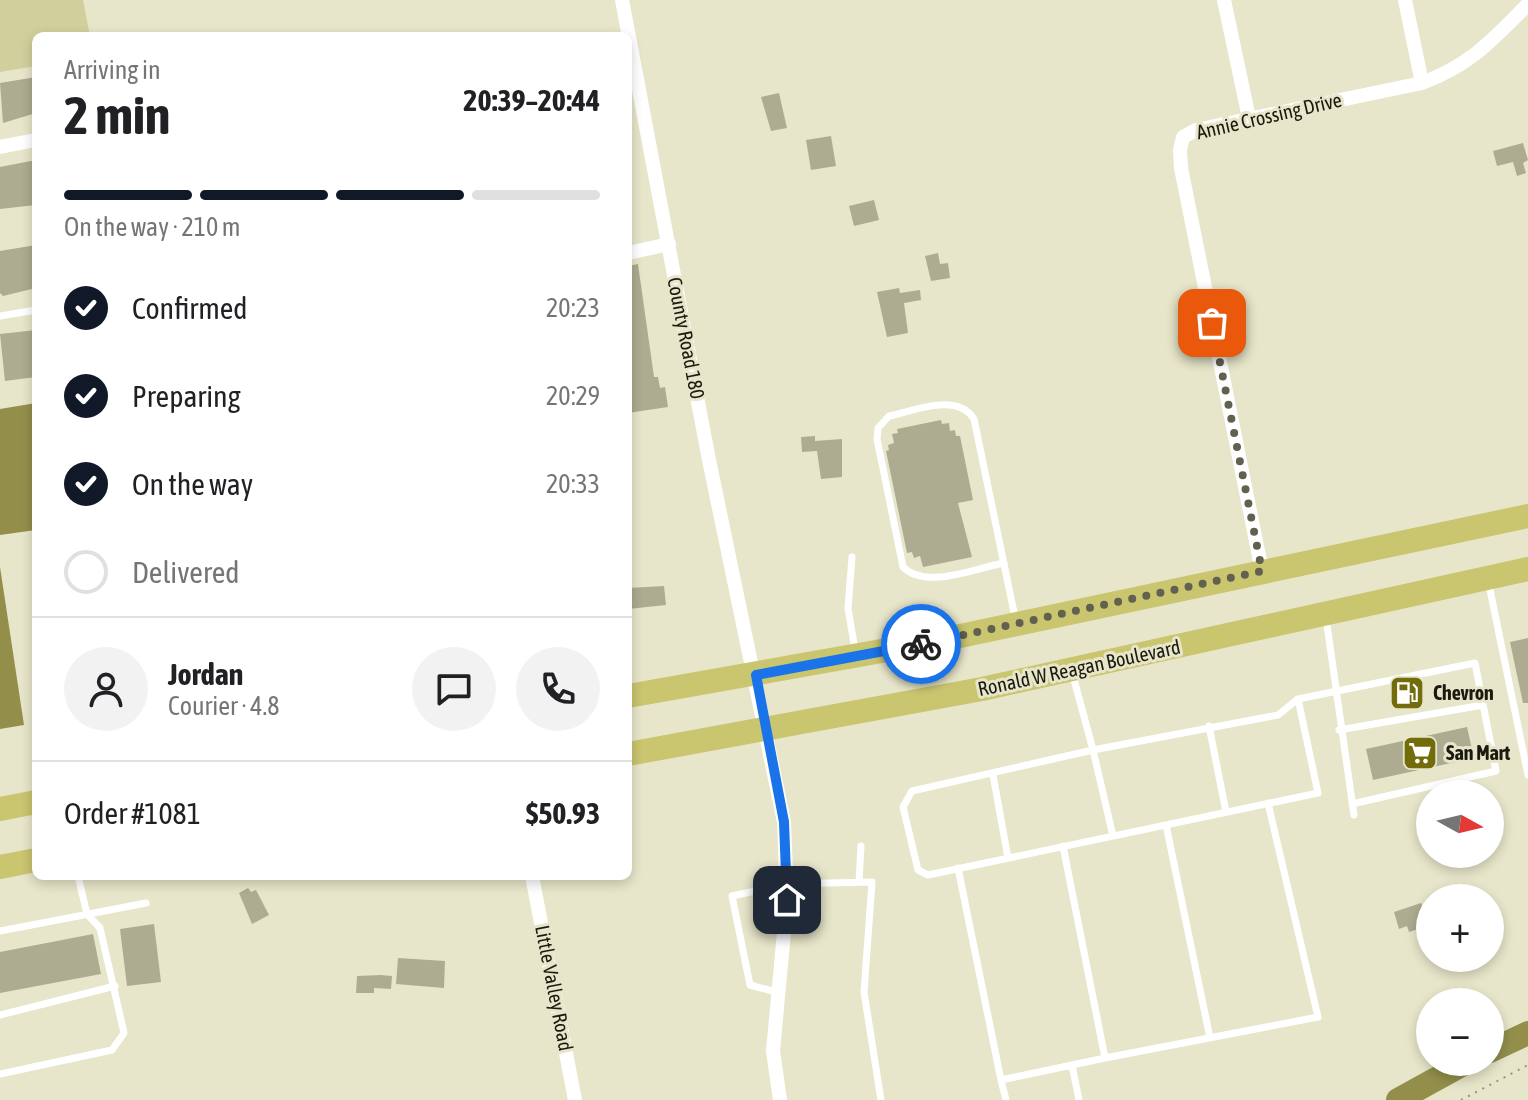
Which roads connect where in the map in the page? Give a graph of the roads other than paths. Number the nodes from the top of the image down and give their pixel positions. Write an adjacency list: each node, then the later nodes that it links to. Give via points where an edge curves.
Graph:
1 (622, 0): 5 (street, County Road 180)
2 (1224, 0): 8 (street)
3 (1405, 0): 7 (street)
4 (1528, 4): 7 (street, Annie Crossing Drive, via 1468,62)
5 (628, 32)
6 (632, 52): 11 (street, County Road 180)
7 (1422, 83): 8 (street, Annie Crossing Drive)
8 (1249, 118): 19 (street, Annie Crossing Drive, via 1196,130 1183,137 1180,150)
9 (32, 141): 10 (street)
10 (0, 147)
11 (669, 244): 12 (street); 25 (street, County Road 180)
12 (632, 252)
13 (32, 311): 14 (lane)
14 (0, 316)
15 (1528, 516): 19 (main road)
16 (852, 557): 23 (lane, via 848,608)
17 (1004, 563): 17 (lane, via 969,411 951,404 882,421 877,439 903,567 926,578); 22 (lane)
18 (1528, 569): 20 (main road, Ronald W Reagan Boulevard)
19 (1262, 571): 22 (main road)
20 (1487, 578): 21 (main road, Ronald W Reagan Boulevard); 36 (lane)
21 (1325, 616): 24 (main road, Ronald W Reagan Boulevard); 26 (lane)
22 (1017, 624): 23 (main road)
23 (856, 656): 25 (main road)
24 (1072, 670): 31 (main road, Ronald W Reagan Boulevard); 33 (lane)
25 (756, 675): 27 (main road); 31 (street, County Road 180)
26 (1337, 690): 28 (lane); 29 (lane, via 1475,663); 32 (lane)
27 (632, 695)
28 (1298, 699): 30 (lane, via 1278,715); 38 (lane, via 1318,793)
29 (1483, 705): 32 (lane); 39 (lane, via 1496,771)
30 (1209, 726): 33 (lane); 41 (lane)
31 (766, 730): 34 (main road, Ronald W Reagan Boulevard); 54 (street, County Road 180, via 784,822)
32 (1339, 730): 39 (lane)
33 (1093, 750): 35 (lane); 44 (lane)
34 (632, 753)
35 (993, 775): 47 (lane); 50 (lane, via 912,791 905,801 918,870 928,875)
36 (1528, 775)
37 (32, 803): 40 (main road)
38 (1268, 803): 41 (lane); 61 (lane, via 1318,1017)
39 (1352, 804): 42 (lane)
40 (0, 809)
41 (1226, 812): 43 (lane)
42 (1354, 815)
43 (1166, 825): 44 (lane); 61 (lane)
44 (1113, 836): 46 (lane)
45 (861, 846): 53 (lane)
46 (1063, 846): 47 (lane); 62 (lane)
47 (1008, 858): 50 (lane)
48 (32, 861): 49 (main road)
49 (0, 867)
50 (958, 868): 65 (lane)
51 (79, 880): 56 (lane)
52 (533, 880): 66 (street, Little Valley Road)
53 (859, 882): 54 (lane); 68 (lane, via 872,882 864,992)
54 (788, 884): 59 (street, County Road 180); 59 (lane, via 732,896 750,985)
55 (146, 903): 56 (lane)
56 (87, 914): 57 (lane); 58 (lane, via 100,928)
57 (0, 931)
58 (115, 986): 60 (lane); 64 (lane, via 124,1033 112,1050)
59 (776, 992): 67 (street, County Road 180, via 773,1051)
60 (0, 1015)
61 (1210, 1038): 62 (lane)
62 (1105, 1058): 63 (lane)
63 (1072, 1065): 65 (lane); 70 (lane)
64 (0, 1074)
65 (1001, 1080): 69 (lane)
66 (575, 1100)
67 (780, 1100)
68 (881, 1100)
69 (1006, 1100)
70 (1079, 1100)

